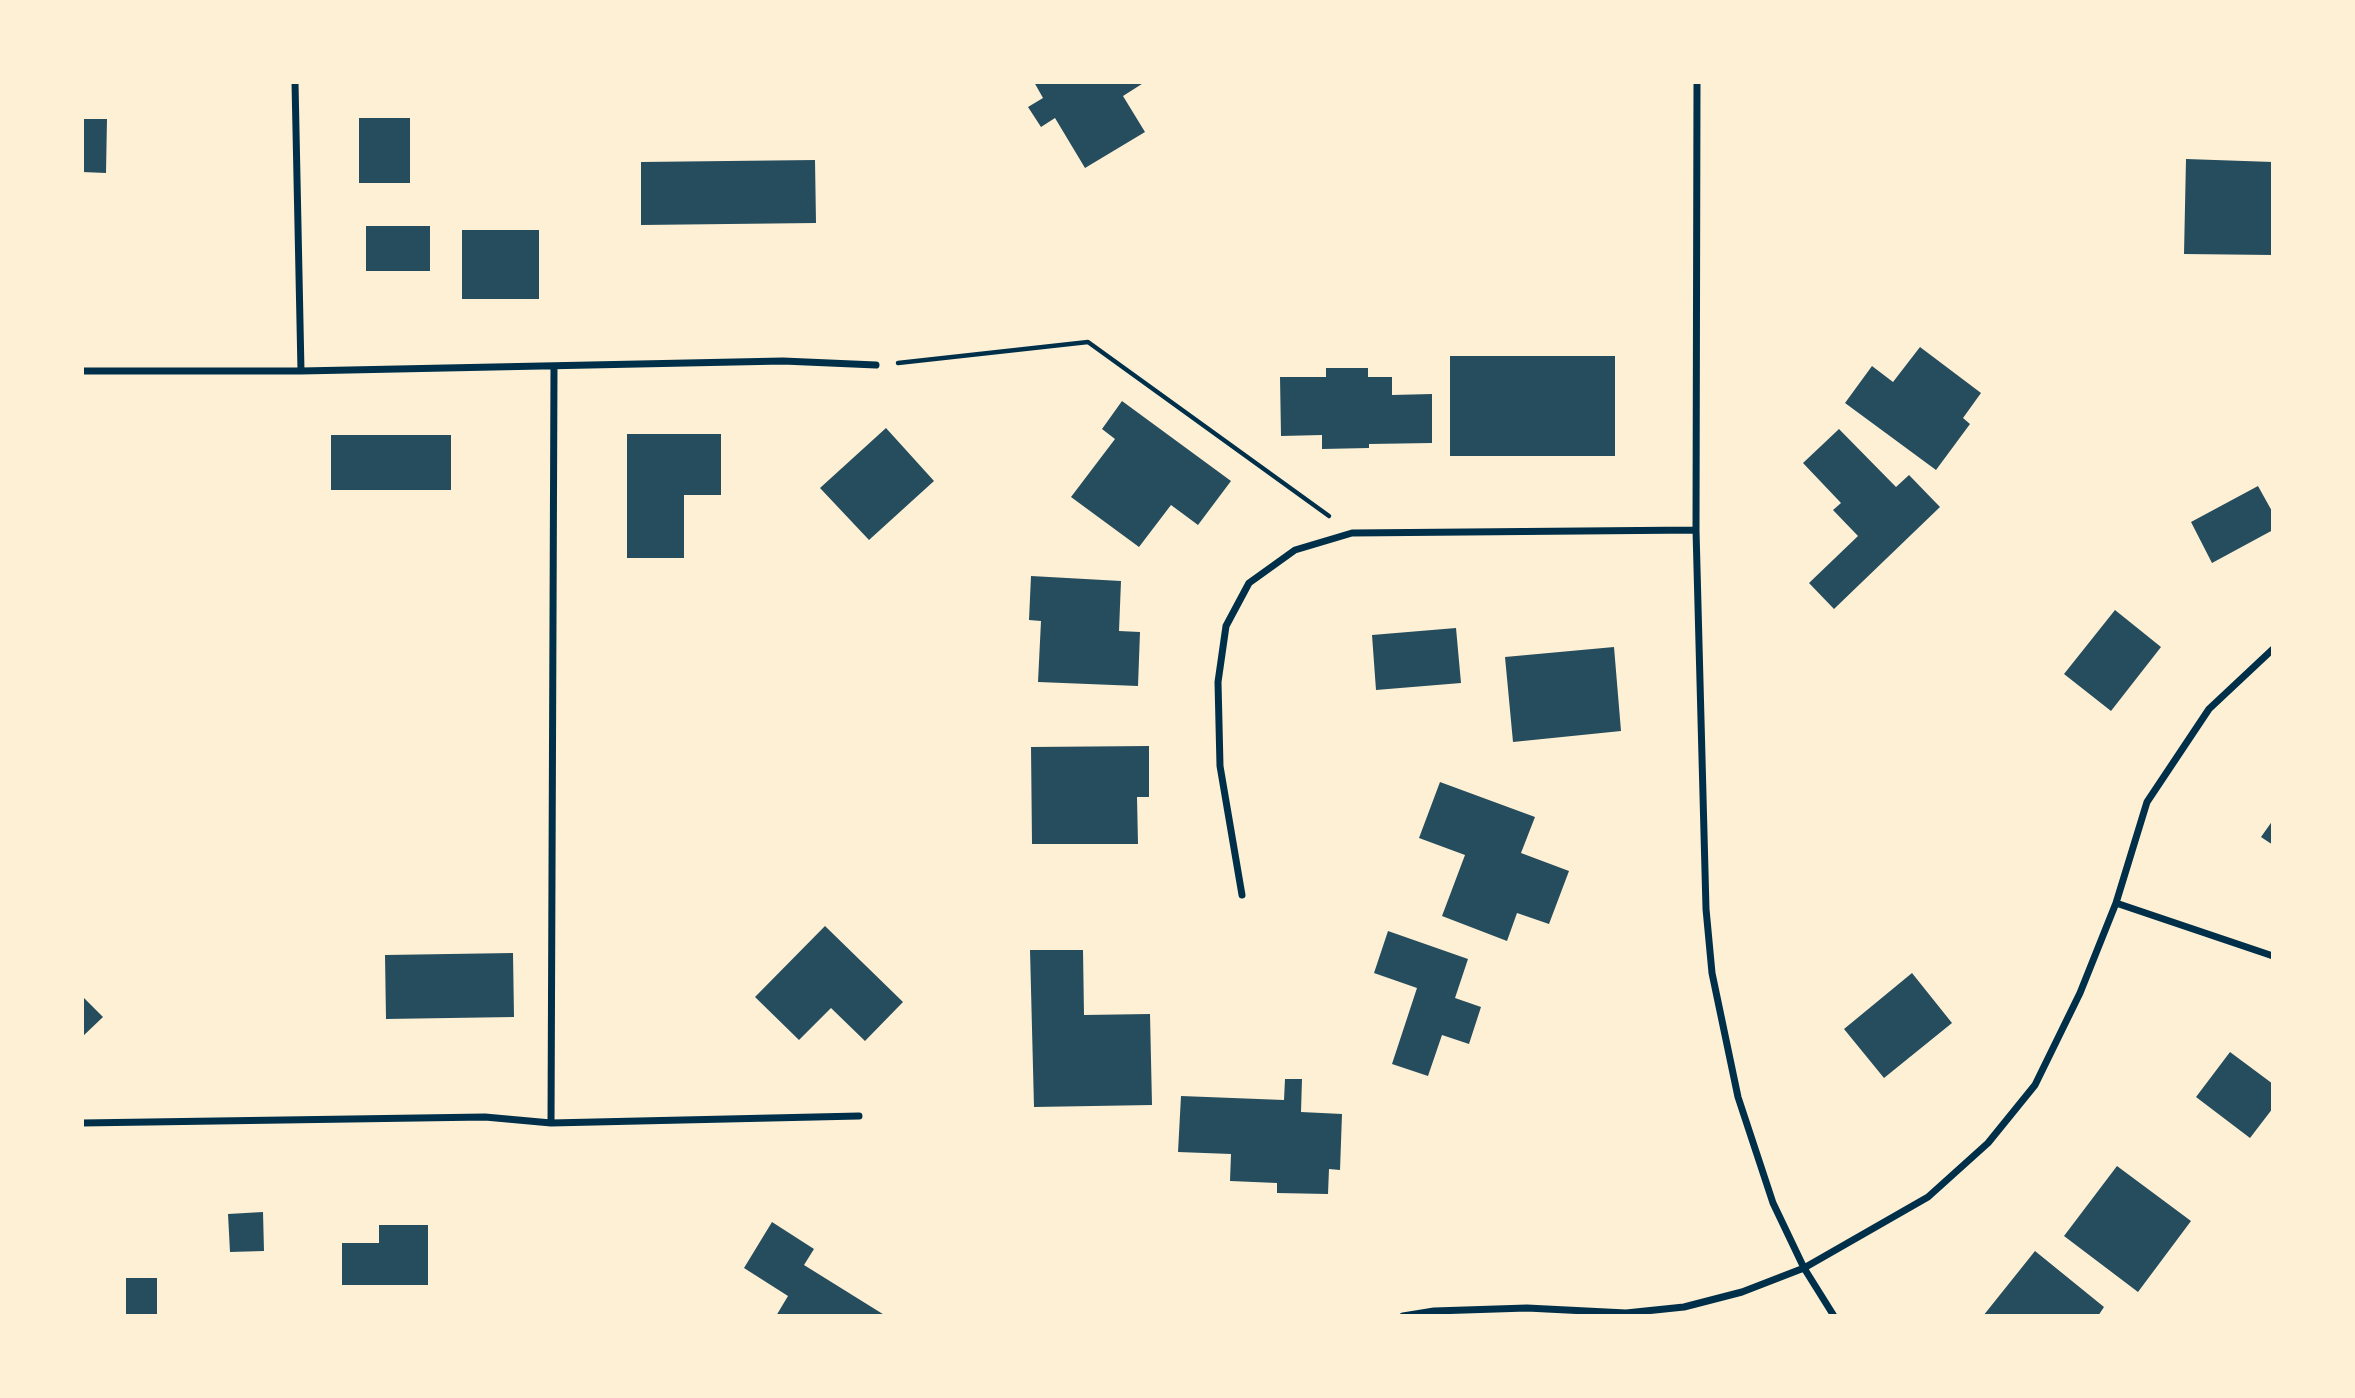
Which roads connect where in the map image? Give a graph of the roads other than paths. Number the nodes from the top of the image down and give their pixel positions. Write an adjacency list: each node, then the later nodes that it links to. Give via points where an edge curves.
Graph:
1 (295, 82): 6 (street)
2 (1697, 82): 7 (street)
3 (876, 365): 4 (street, via 783,361)
4 (554, 366): 6 (street); 14 (street)
5 (82, 371): 6 (street)
6 (301, 371)
7 (1696, 530): 9 (street, via 1352,533 1295,550 1249,583 1226,626 1218,682 1220,765); 15 (street, via 1706,909 1712,974 1738,1097 1773,1203)
8 (2273, 649): 10 (street, via 2209,709 2147,802)
9 (1242, 895)
10 (2116, 903): 11 (street); 15 (street, via 2080,993 2035,1085 1989,1143 1928,1197)
11 (2273, 956)
12 (859, 1116): 14 (street)
13 (82, 1123): 14 (street, via 485,1117)
14 (551, 1123)
15 (1804, 1268): 16 (street, via 1742,1293 1684,1307 1626,1312 1527,1308); 17 (street)
16 (1403, 1316)
17 (1834, 1316)

